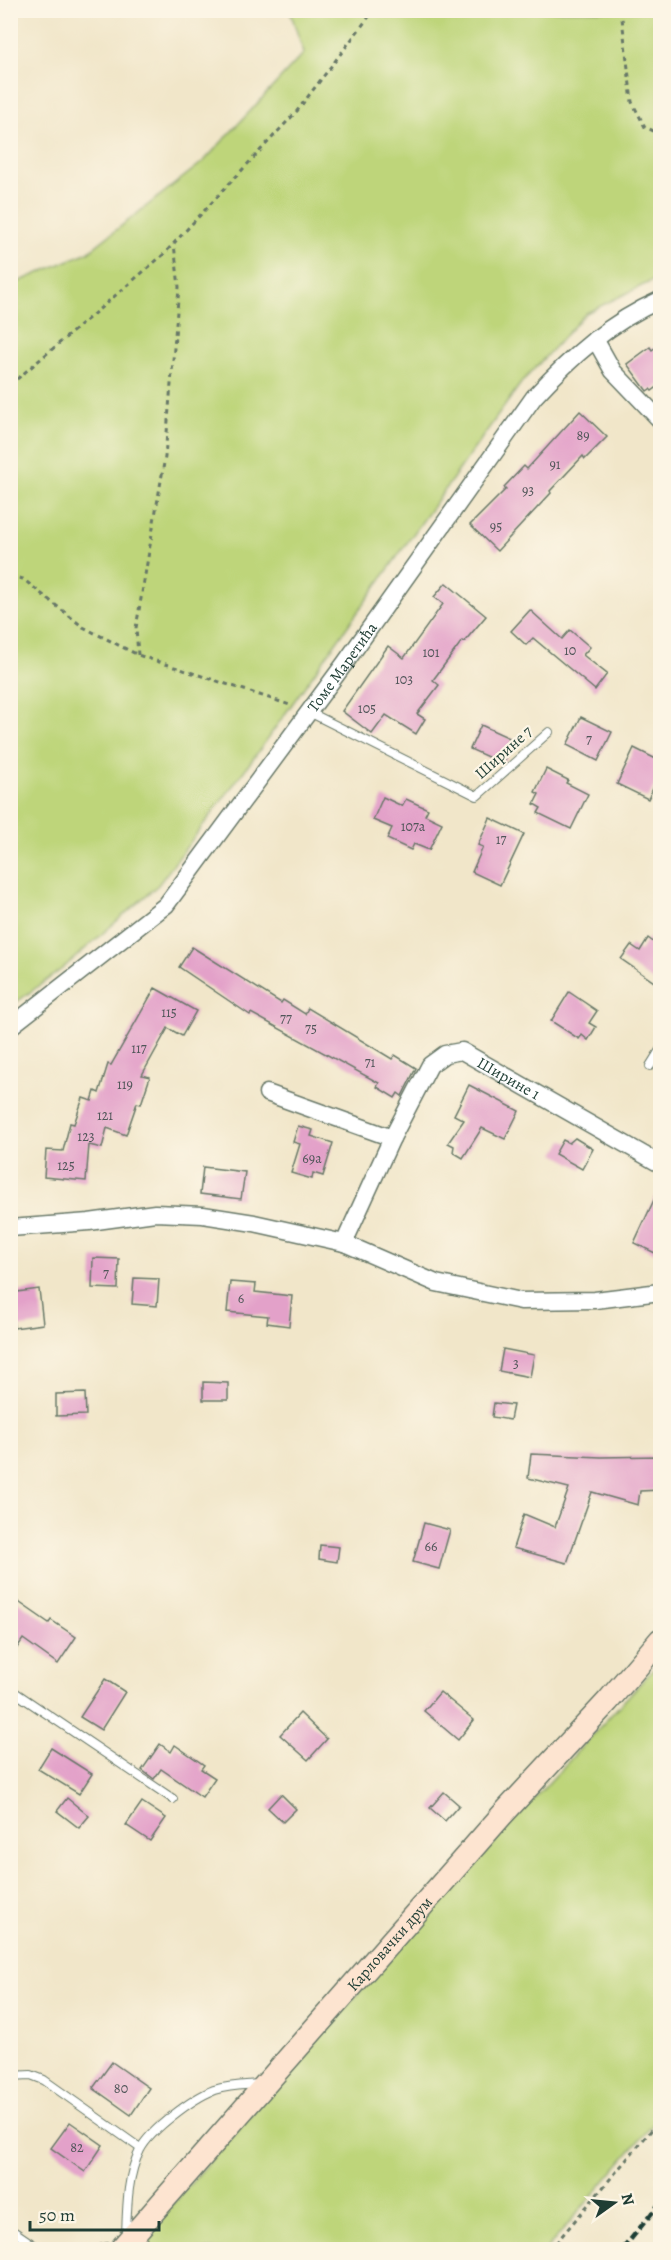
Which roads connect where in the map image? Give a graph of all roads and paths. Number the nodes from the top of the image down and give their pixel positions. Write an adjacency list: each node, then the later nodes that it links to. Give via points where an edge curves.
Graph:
1 (374, 10): 4 (path, via 297,111)
2 (621, 10): 3 (path, via 632,102 645,127)
3 (660, 134)
4 (174, 244): 7 (path); 10 (path, via 179,287 166,446 136,628)
5 (660, 300): 6 (street, Томе Маретића, via 628,315)
6 (595, 339): 8 (street, via 613,371); 11 (street, Томе Маретића, via 561,367 534,397)
7 (10, 385)
8 (660, 420)
9 (10, 576): 10 (path, via 22,579 83,627)
10 (138, 655): 11 (path)
11 (309, 712): 12 (lane, Ширине 7, via 477,796); 13 (street, Томе Маретића, via 166,905)
12 (549, 732)
13 (10, 1027)
14 (660, 1050): 15 (lane)
15 (651, 1066)
16 (267, 1093): 17 (street)
17 (392, 1138): 18 (street, Ширине 1, via 430,1065 445,1054 462,1051); 20 (street)
18 (660, 1164)
19 (10, 1228): 20 (street, via 155,1213 194,1214)
20 (344, 1243): 21 (street, via 436,1283 521,1301 595,1300)
21 (660, 1292)
22 (660, 1640): 26 (main road, Карловачки друм)
23 (10, 1689): 24 (lane)
24 (173, 1799)
25 (10, 2076): 28 (lane, via 31,2074 44,2080)
26 (266, 2083): 28 (lane, via 214,2090 158,2129); 30 (main road, Карловачки друм)
27 (660, 2120): 33 (path)
28 (141, 2148): 30 (lane, via 129,2188)
29 (10, 2229): 31 (lane)
30 (120, 2247): 32 (lane)
31 (40, 2250)
32 (95, 2250)
33 (550, 2250)

